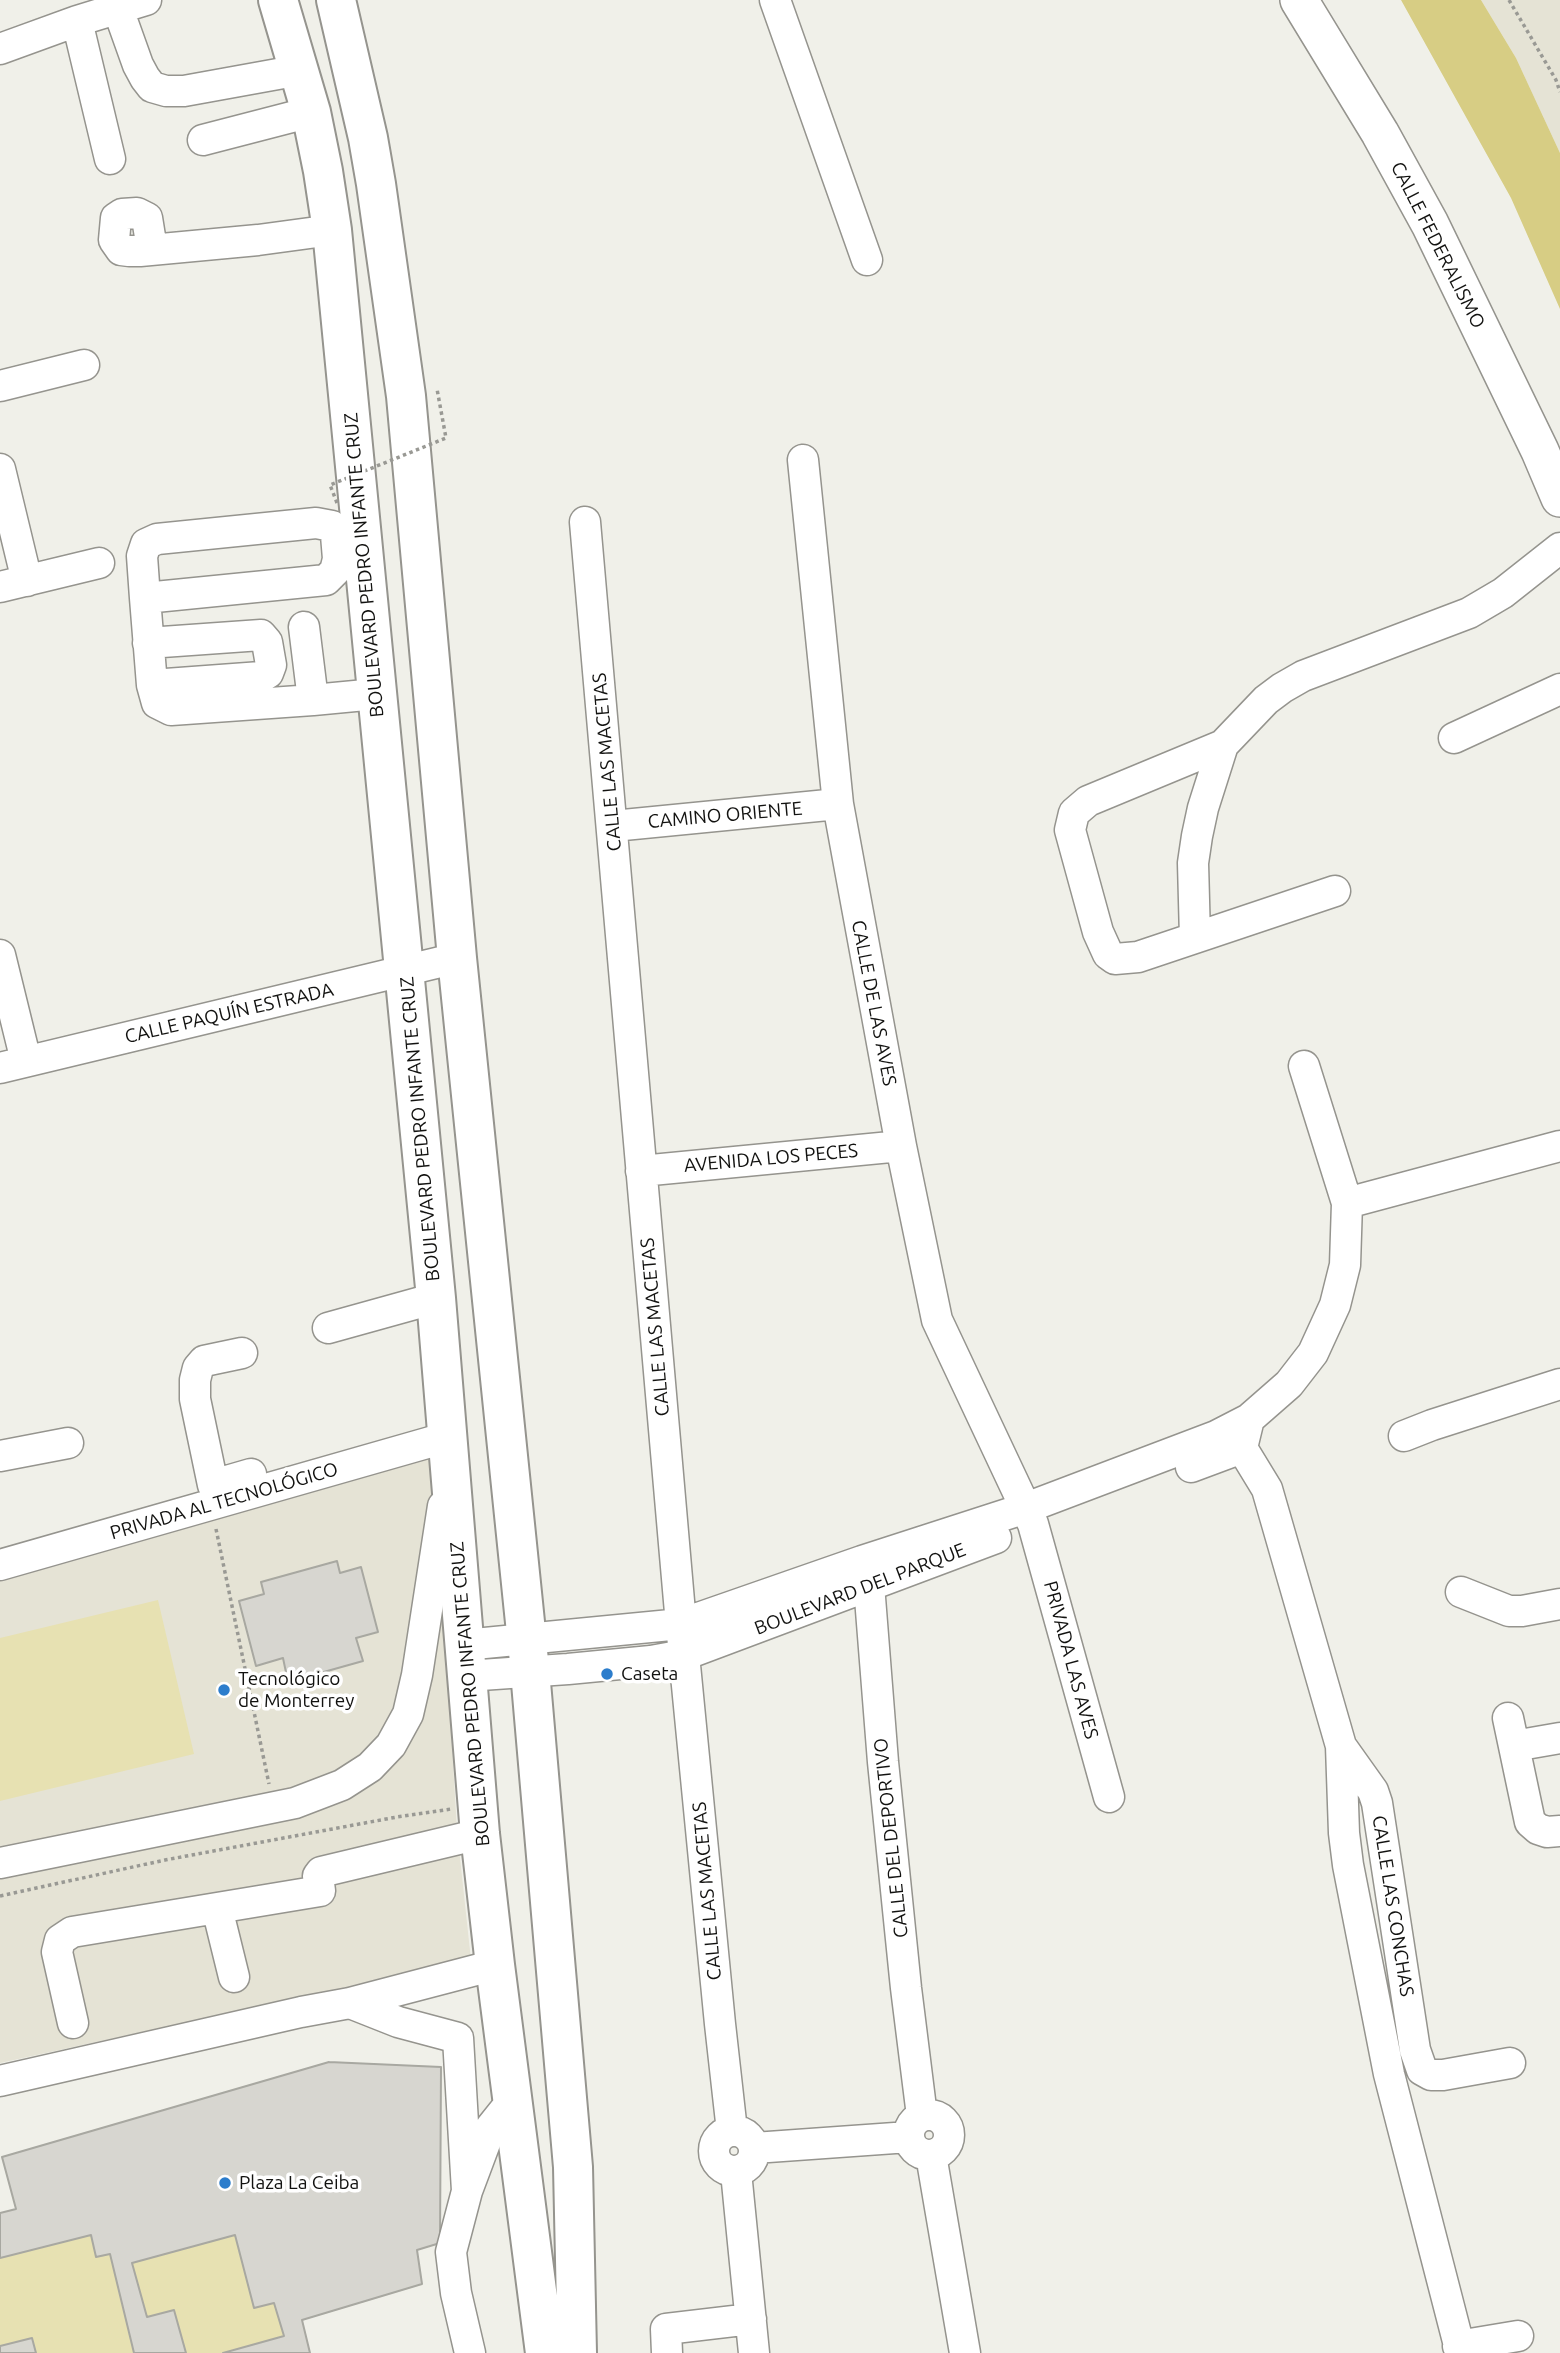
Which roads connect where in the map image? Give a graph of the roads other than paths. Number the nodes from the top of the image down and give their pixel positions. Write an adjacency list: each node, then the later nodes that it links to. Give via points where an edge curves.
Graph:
1 (146, 0): 6 (street)
2 (278, 0): 9 (highway, BOULEVARD PEDRO INFANTE CRUZ)
3 (335, 0): 38 (highway, via 372,161 406,396)
4 (775, 0): 15 (street)
5 (1299, 0): 20 (main road, CALLE FEDERALISMO, via 1430,224)
6 (118, 9): 7 (street); 9 (street, via 138,65 152,88 184,91)
7 (77, 21): 8 (street); 12 (street)
8 (0, 48)
9 (300, 70): 10 (highway, BOULEVARD PEDRO INFANTE CRUZ)
10 (311, 112): 11 (street); 13 (highway, BOULEVARD PEDRO INFANTE CRUZ)
11 (203, 140)
12 (110, 159)
13 (332, 230): 14 (street); 30 (highway, BOULEVARD PEDRO INFANTE CRUZ)
14 (152, 249)
15 (867, 260)
16 (84, 365): 17 (street)
17 (0, 386)
18 (803, 460): 34 (street, CALLE DE LAS AVES)
19 (1, 479): 24 (street)
20 (1560, 498)
21 (585, 522): 35 (street, CALLE LAS MACETAS)
22 (1560, 548): 33 (street, via 1469,613 1282,688)
23 (99, 563): 24 (street)
24 (13, 584)
25 (145, 598): 25 (street, via 326,580 337,565 335,530 316,523 151,540 142,556); 27 (street)
26 (304, 627): 31 (street)
27 (148, 643): 28 (street); 28 (street, via 261,635 271,665 261,677)
28 (152, 685): 31 (street, via 157,703 171,710)
29 (1560, 689): 32 (street)
30 (376, 694): 31 (street); 40 (highway, BOULEVARD PEDRO INFANTE CRUZ)
31 (313, 700)
32 (1454, 738)
33 (1223, 745): 37 (street, via 1203,808 1193,863); 37 (street, via 1088,801 1070,822 1098,932 1108,954 1126,960)
34 (838, 804): 35 (street, CAMINO ORIENTE); 43 (street, CALLE DE LAS AVES)
35 (613, 826): 45 (street, CALLE LAS MACETAS)
36 (1335, 891): 37 (street)
37 (1195, 938)
38 (457, 958): 40 (street, CALLE PAQUÍN ESTRADA); 62 (highway)
39 (1, 961): 41 (street)
40 (405, 971): 41 (street, CALLE PAQUÍN ESTRADA); 47 (highway, BOULEVARD PEDRO INFANTE CRUZ)
41 (13, 1065)
42 (1304, 1066): 46 (street)
43 (901, 1146): 45 (street, AVENIDA LOS PECES); 56 (street, CALLE DE LAS AVES, via 937,1321)
44 (1560, 1146): 46 (street)
45 (641, 1171): 61 (street, CALLE LAS MACETAS)
46 (1348, 1203): 51 (street, via 1345,1265 1325,1331 1303,1369)
47 (436, 1298): 48 (street); 53 (highway, BOULEVARD PEDRO INFANTE CRUZ)
48 (328, 1328)
49 (242, 1353): 53 (street, via 204,1361 195,1380 213,1485)
50 (1560, 1384): 52 (street)
51 (1242, 1431): 56 (street, BOULEVARD DEL PARQUE); 66 (street, CALLE LAS CONCHAS, via 1266,1489)
52 (1405, 1436)
53 (448, 1438): 57 (street, PRIVADA AL TECNOLÓGICO); 64 (highway, BOULEVARD PEDRO INFANTE CRUZ); 70 (street, via 408,1714 391,1745 370,1767 342,1785 295,1803)
54 (68, 1443): 55 (street)
55 (0, 1455)
56 (1030, 1516): 58 (street, BOULEVARD DEL PARQUE); 67 (street, PRIVADA LAS AVES)
57 (0, 1565)
58 (865, 1573): 61 (street, BOULEVARD DEL PARQUE); 63 (street, BOULEVARD DEL PARQUE); 81 (street, CALLE DEL DEPORTIVO)
59 (1461, 1592): 60 (street, via 1508,1611)
60 (1560, 1604)
61 (681, 1624): 62 (street, BOULEVARD DEL PARQUE); 63 (street, CALLE LAS MACETAS)
62 (528, 1654): 63 (street, BOULEVARD DEL PARQUE, via 650,1661); 64 (street, BOULEVARD DEL PARQUE); 83 (highway)
63 (684, 1655): 82 (street, CALLE LAS MACETAS, via 719,2011)
64 (465, 1660): 68 (highway, BOULEVARD PEDRO INFANTE CRUZ)
65 (1560, 1738): 69 (street, via 1511,1732 1530,1822 1547,1832)
66 (1341, 1746): 78 (street, CALLE LAS CONCHAS, via 1377,1802 1415,2050 1422,2070 1444,2075); 88 (street, via 1348,1866 1386,2062)
67 (1109, 1797)
68 (479, 1820): 71 (street, via 321,1872 320,1891); 72 (highway, BOULEVARD PEDRO INFANTE CRUZ)
69 (1560, 1831)
70 (0, 1863)
71 (218, 1908): 73 (street); 75 (street, via 64,1936 57,1952)
72 (495, 1965): 74 (street); 76 (highway, BOULEVARD PEDRO INFANTE CRUZ)
73 (234, 1977)
74 (350, 2003): 77 (street); 79 (street)
75 (73, 2023)
76 (504, 2037): 77 (street); 80 (highway, BOULEVARD PEDRO INFANTE CRUZ)
77 (458, 2038): 84 (street)
78 (1510, 2063)
79 (0, 2081)
80 (513, 2105): 84 (street, via 491,2127); 85 (highway, BOULEVARD PEDRO INFANTE CRUZ)
81 (920, 2136): 82 (street); 96 (street, CALLE DEL DEPORTIVO)
82 (743, 2140): 86 (street, via 722,2135 714,2153 719,2165 736,2172)
83 (573, 2167): 92 (highway); 93 (street)
84 (467, 2191): 89 (street, via 452,2252)
85 (534, 2264): 90 (street, BOULEVARD PEDRO INFANTE CRUZ); 91 (highway, BOULEVARD PEDRO INFANTE CRUZ)
86 (751, 2319): 94 (street, via 666,2329); 95 (street)
87 (1518, 2336): 88 (street)
88 (1460, 2349)
89 (470, 2353)
90 (533, 2353)
91 (545, 2353)
92 (578, 2353)
93 (596, 2353)
94 (667, 2353)
95 (754, 2353)
96 (965, 2353)

